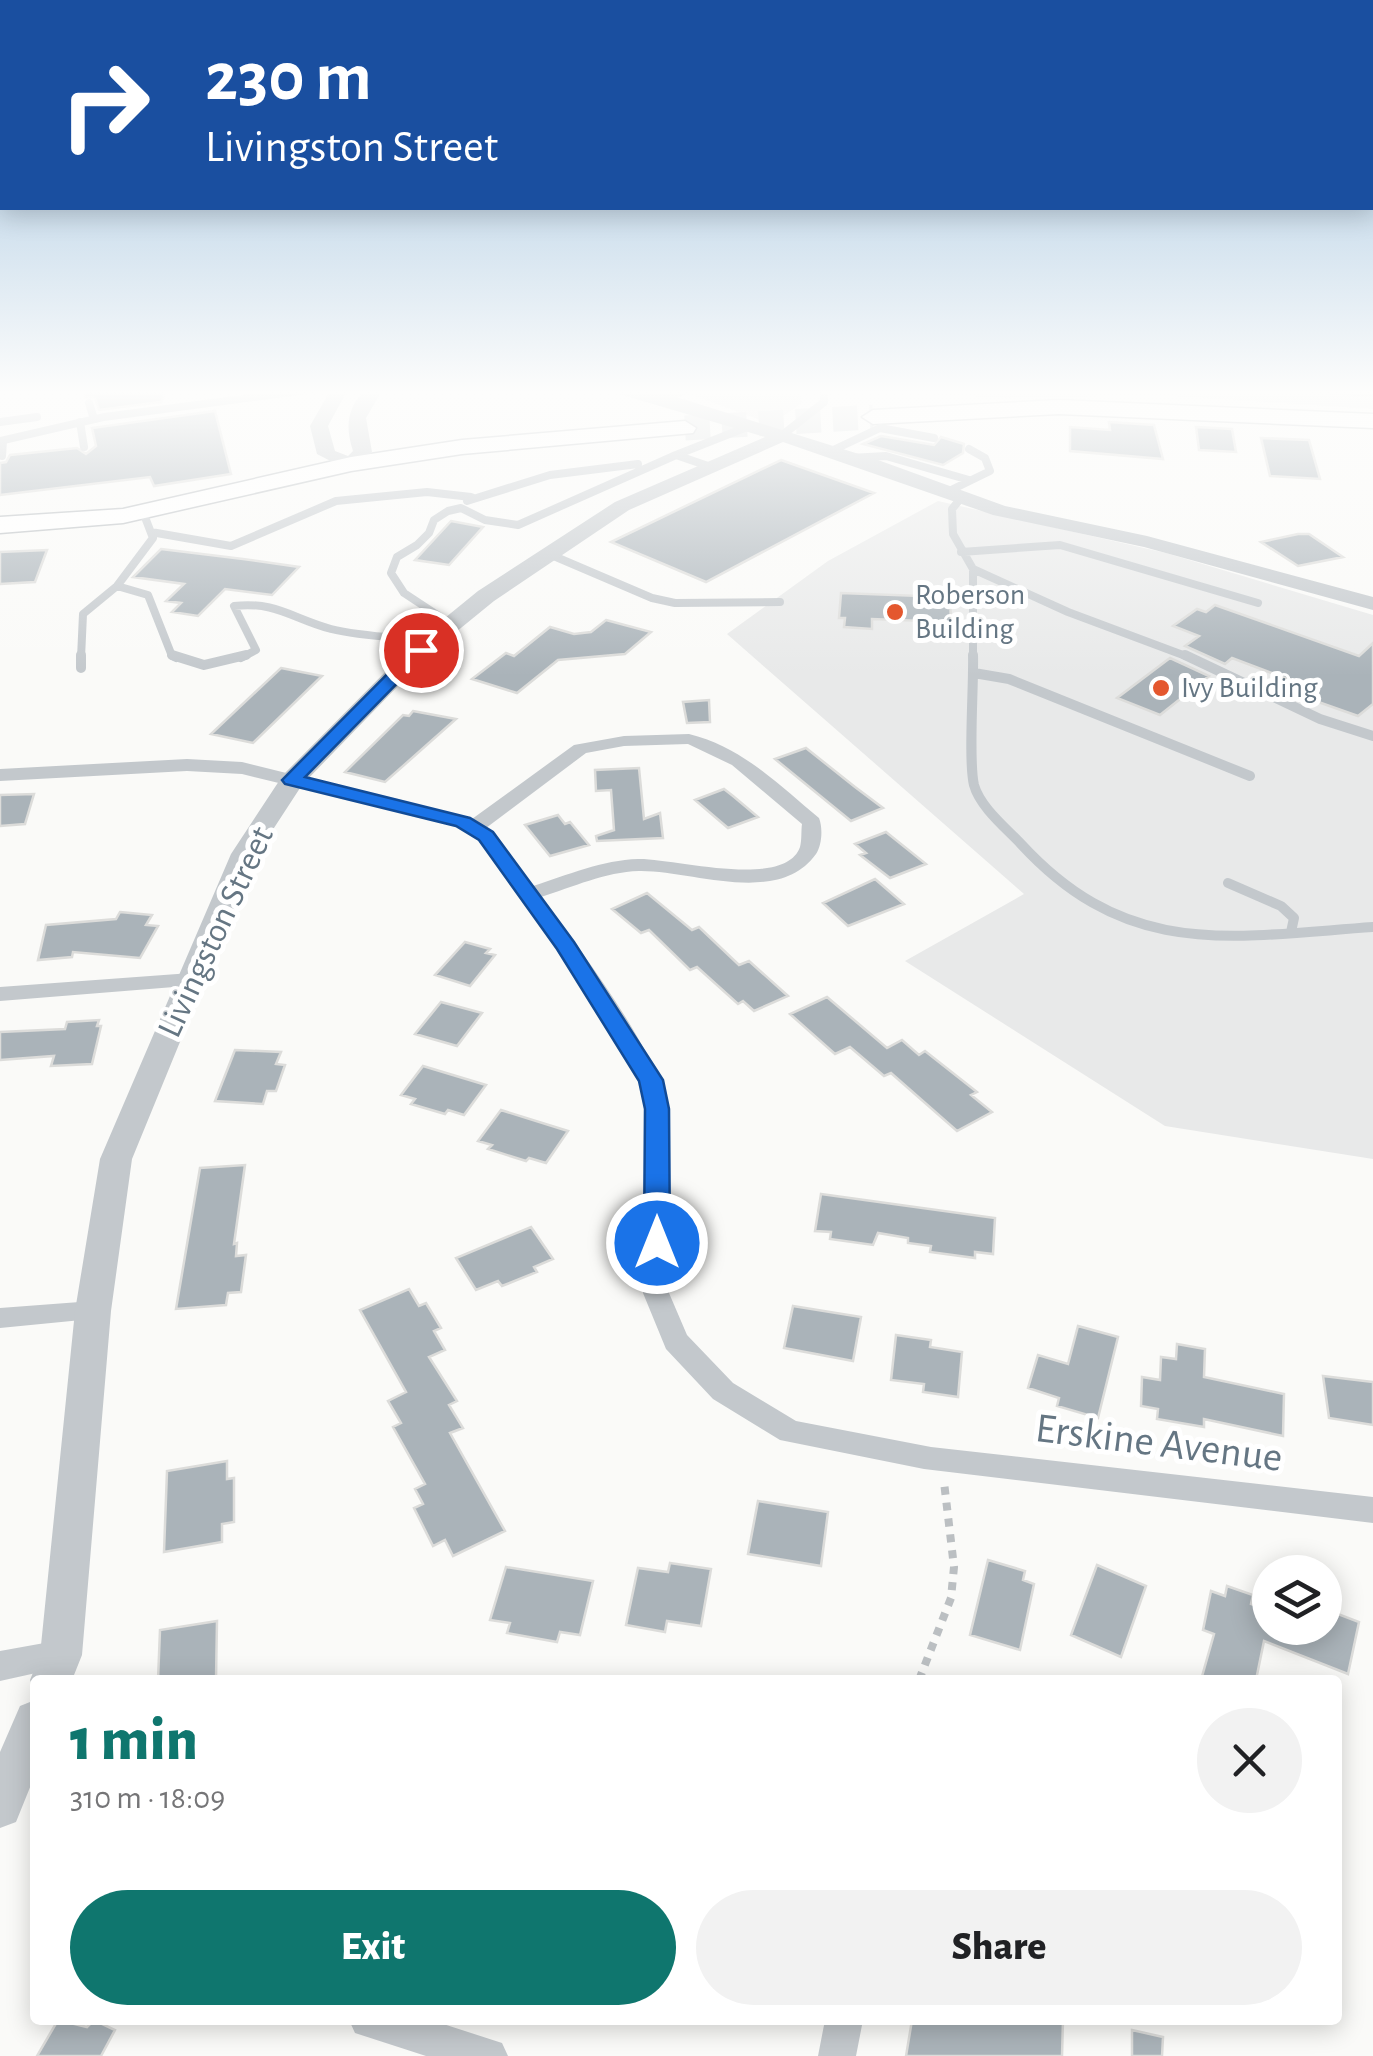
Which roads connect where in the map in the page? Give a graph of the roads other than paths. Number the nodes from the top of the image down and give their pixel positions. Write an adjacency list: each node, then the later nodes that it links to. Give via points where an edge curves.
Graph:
1 (278, 485): 10 (main road)
2 (514, 485): 8 (lane)
3 (604, 485): 9 (lane, via 518,524 485,520)
4 (670, 485): 13 (street, Livingston Street, via 622,506)
5 (942, 485): 7 (street)
6 (969, 485): 7 (lane)
7 (959, 490): 12 (lane, via 952,509); 18 (street)
8 (470, 497): 9 (lane); 10 (lane, via 426,492 336,501 231,546)
9 (461, 508): 19 (lane, via 434,520 429,533 397,557 391,573)
10 (147, 522): 11 (main road); 15 (lane, via 153,538)
11 (0, 525)
12 (961, 552): 14 (lane); 17 (lane, via 1060,545)
13 (549, 554): 16 (lane, via 664,600); 19 (street, Livingston Street)
14 (973, 568): 21 (lane); 22 (lane)
15 (117, 586): 19 (lane, via 148,595 172,656 192,666 234,663 256,650 234,606 288,608 316,625); 20 (lane, via 84,614)
16 (780, 602)
17 (1258, 604)
18 (1373, 604)
19 (441, 632): 25 (street, Livingston Street)
20 (81, 668)
21 (974, 673): 24 (lane, via 1009,679); 30 (lane, via 974,784 1067,892 1113,918 1170,933)
22 (1373, 736)
23 (0, 775): 25 (street, via 187,765)
24 (1250, 776)
25 (292, 780): 26 (street); 31 (street, Livingston Street, via 244,854)
26 (473, 828): 28 (street, Erskine Avenue); 28 (street, via 580,749 689,739 738,761 812,822 814,842 803,861 782,874 638,864)
27 (1228, 883): 30 (lane, via 1281,906 1294,918)
28 (529, 894): 35 (street, Erskine Avenue, via 651,1080 657,1109 656,1293 676,1341 723,1391 790,1432 860,1447)
29 (1373, 927): 30 (lane)
30 (1290, 932)
31 (191, 980): 32 (street); 33 (street, Livingston Street, via 116,1159)
32 (0, 994)
33 (93, 1311): 34 (street); 37 (street, Livingston Street)
34 (0, 1318)
35 (1373, 1510)
36 (0, 1666): 37 (street)
37 (56, 1668)
38 (30, 1733): 39 (street)
39 (0, 1806)
40 (385, 2025): 42 (street)
41 (843, 2025): 43 (street)
42 (489, 2056)
43 (837, 2056)

